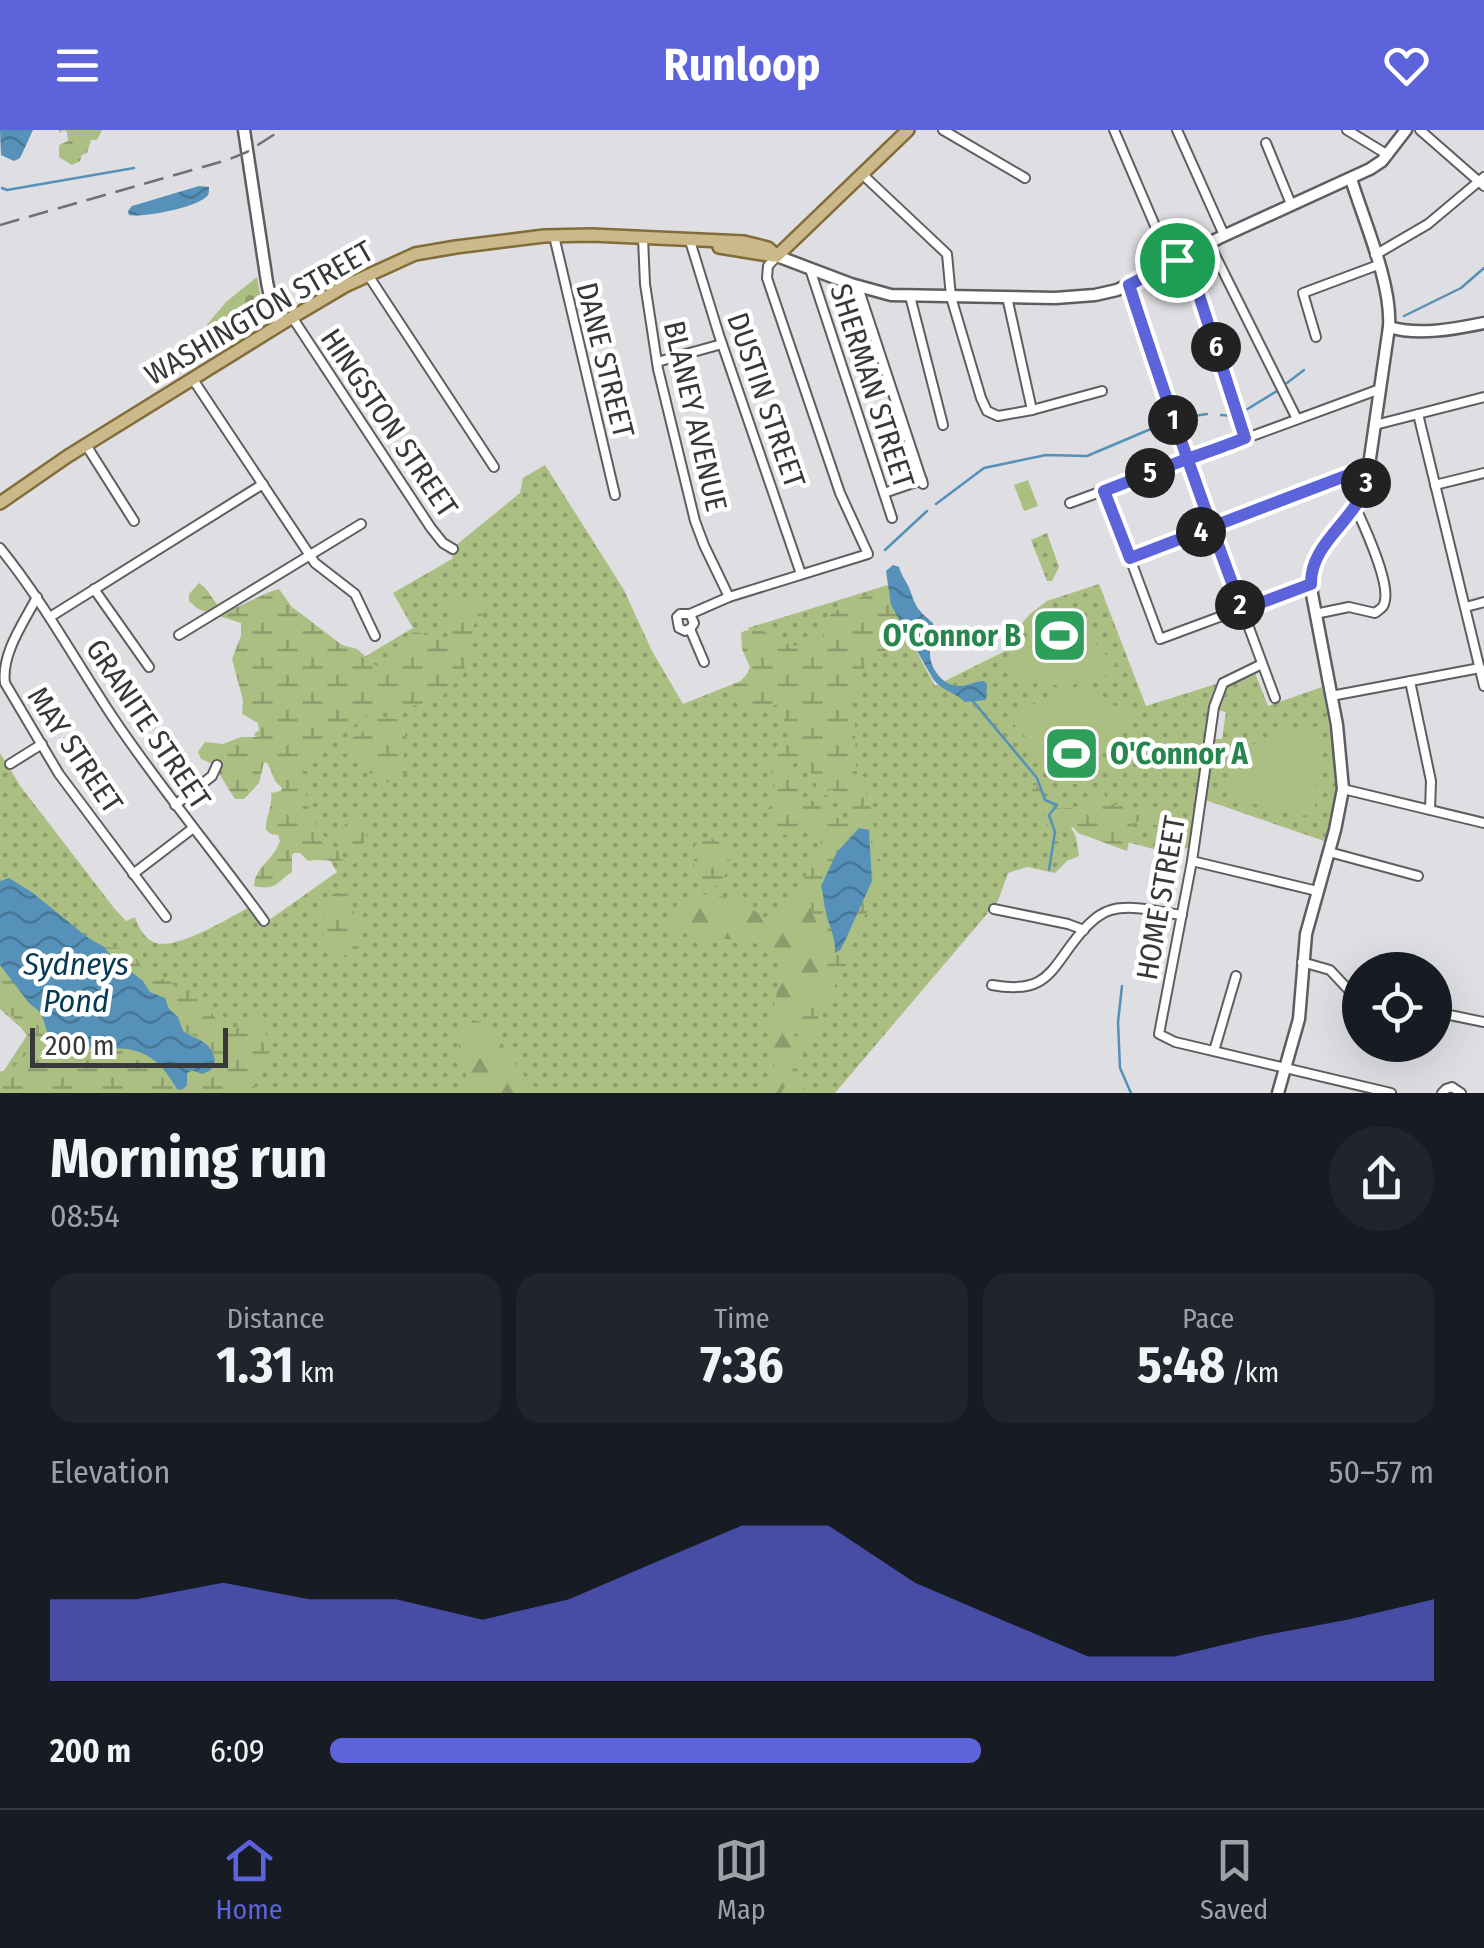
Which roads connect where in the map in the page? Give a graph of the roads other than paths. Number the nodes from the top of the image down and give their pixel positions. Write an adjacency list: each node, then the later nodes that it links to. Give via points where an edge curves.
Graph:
1 (244, 130): 34 (street, via 270,297)
2 (908, 130): 11 (main road)
3 (943, 130): 12 (street)
4 (1114, 130): 26 (street)
5 (1178, 130): 17 (street)
6 (1347, 130): 10 (street)
7 (1406, 130): 10 (street, WASHINGTON STREET)
8 (1420, 130): 14 (street)
9 (1266, 142): 15 (street)
10 (1388, 155): 13 (street, WASHINGTON STREET)
11 (862, 174): 16 (main road); 32 (street, via 944,250)
12 (1025, 178)
13 (1350, 178): 15 (street, WASHINGTON STREET); 25 (street)
14 (1482, 181): 25 (street)
15 (1291, 204): 17 (street, WASHINGTON STREET)
16 (806, 228): 21 (main road, via 781,240); 24 (main road)
17 (1224, 235): 22 (street, WASHINGTON STREET)
18 (554, 236): 19 (main road, WASHINGTON STREET); 28 (main road, WASHINGTON STREET, via 428,251); 59 (street, DANE STREET)
19 (643, 238): 20 (main road, WASHINGTON STREET); 39 (street, BLANEY AVENUE)
20 (690, 241): 21 (main road, WASHINGTON STREET); 24 (main road, WASHINGTON STREET); 38 (street, DUSTIN STREET)
21 (744, 242): 24 (main road, WASHINGTON STREET)
22 (1209, 242): 23 (street, WASHINGTON STREET); 46 (street)
23 (1186, 255): 26 (street, WASHINGTON STREET); 49 (street)
24 (777, 256): 27 (street, WASHINGTON STREET); 71 (street, via 767,278 840,493 868,554)
25 (1377, 260): 36 (street); 37 (street, via 1303,293)
26 (1171, 263): 29 (street, WASHINGTON STREET)
27 (810, 268): 30 (street, WASHINGTON STREET); 58 (street, SHERMAN STREET)
28 (368, 275): 34 (main road, WASHINGTON STREET); 52 (street)
29 (1129, 285): 33 (street, WASHINGTON STREET, via 1077,297); 51 (street)
30 (858, 286): 31 (street, WASHINGTON STREET); 58 (street, via 922,482)
31 (910, 296): 32 (street, WASHINGTON STREET); 47 (street)
32 (951, 297): 33 (street, WASHINGTON STREET); 44 (street, via 987,411 998,416)
33 (1007, 297): 44 (street)
34 (286, 321): 40 (main road, WASHINGTON STREET); 68 (street, HINGSTON STREET)
35 (1484, 323): 36 (street)
36 (1388, 327): 41 (street)
37 (1316, 337)
38 (722, 344): 39 (street); 71 (street, DUSTIN STREET)
39 (657, 362): 75 (street, BLANEY AVENUE, via 695,520)
40 (192, 378): 50 (main road, WASHINGTON STREET); 55 (street)
41 (1380, 389): 46 (street); 48 (street)
42 (1102, 392): 44 (street)
43 (1484, 397): 45 (street)
44 (1032, 410)
45 (1418, 414): 48 (street); 56 (street)
46 (1297, 420): 49 (street)
47 (943, 425)
48 (1375, 425): 53 (street)
49 (1245, 438): 51 (street)
50 (86, 444): 60 (main road, WASHINGTON STREET); 64 (street)
51 (1187, 460): 57 (street); 66 (street)
52 (494, 467)
53 (1369, 467): 62 (street); 66 (street)
54 (1484, 473): 56 (street)
55 (262, 484): 69 (street); 73 (street)
56 (1436, 485): 77 (street)
57 (1104, 491): 61 (street); 70 (street)
58 (884, 493): 63 (street, SHERMAN STREET)
59 (615, 495)
60 (0, 503)
61 (1070, 503)
62 (1355, 506): 72 (street, via 1318,556); 80 (street, via 1374,547 1385,601 1376,612 1349,607)
63 (892, 518)
64 (134, 522)
65 (361, 524): 69 (street)
66 (1212, 528): 70 (street); 78 (street)
67 (0, 548): 74 (street, GRANITE STREET)
68 (452, 550)
69 (310, 555): 83 (street); 84 (street, via 355,594)
70 (1130, 558): 78 (street, via 1160,639)
71 (802, 574): 75 (street)
72 (1311, 584): 78 (street); 80 (street)
73 (94, 590): 81 (street); 87 (street)
74 (36, 597): 81 (street, GRANITE STREET); 93 (street, MAY STREET, via 4,671)
75 (728, 597): 79 (street)
76 (1484, 602): 77 (street)
77 (1466, 607): 88 (street)
78 (1242, 610): 86 (street)
79 (690, 614): 82 (street); 82 (street, via 676,621 678,628)
80 (1316, 614): 91 (street)
81 (50, 617): 97 (street, GRANITE STREET)
82 (690, 629): 85 (street)
83 (179, 635)
84 (374, 636)
85 (704, 662)
86 (1262, 664): 92 (street); 102 (street, HOME STREET, via 1218,690)
87 (149, 667)
88 (1480, 668): 89 (street); 90 (street)
89 (1410, 681): 91 (street); 98 (street)
90 (1484, 686)
91 (1331, 696): 96 (street)
92 (1275, 698)
93 (42, 744): 94 (street); 103 (street, MAY STREET)
94 (10, 764)
95 (217, 765): 97 (street)
96 (1343, 789): 98 (street); 101 (street)
97 (175, 805): 100 (street, GRANITE STREET)
98 (1430, 810): 99 (street)
99 (1484, 823)
100 (192, 829): 103 (street); 109 (street, GRANITE STREET)
101 (1329, 852): 104 (street); 105 (street)
102 (1192, 861): 105 (street); 107 (street, HOME STREET)
103 (134, 874): 108 (street, MAY STREET)
104 (1418, 876)
105 (1316, 891): 111 (street)
106 (994, 909): 110 (street)
107 (1182, 915): 110 (street, via 1116,909); 117 (street, HOME STREET, via 1159,1034)
108 (166, 916)
109 (264, 921)
110 (1084, 930): 114 (street, via 1038,984)
111 (1302, 962): 113 (street, via 1330,970); 118 (street)
112 (1236, 976): 117 (street)
113 (1342, 983)
114 (992, 986)
115 (1452, 1015): 116 (street)
116 (1484, 1022)
117 (1214, 1051): 118 (street, HOME STREET)
118 (1286, 1066): 119 (street, HOME STREET); 120 (street)
119 (1388, 1092)
120 (1278, 1093)
121 (1442, 1093): 122 (street, via 1452,1087)
122 (1462, 1093)

